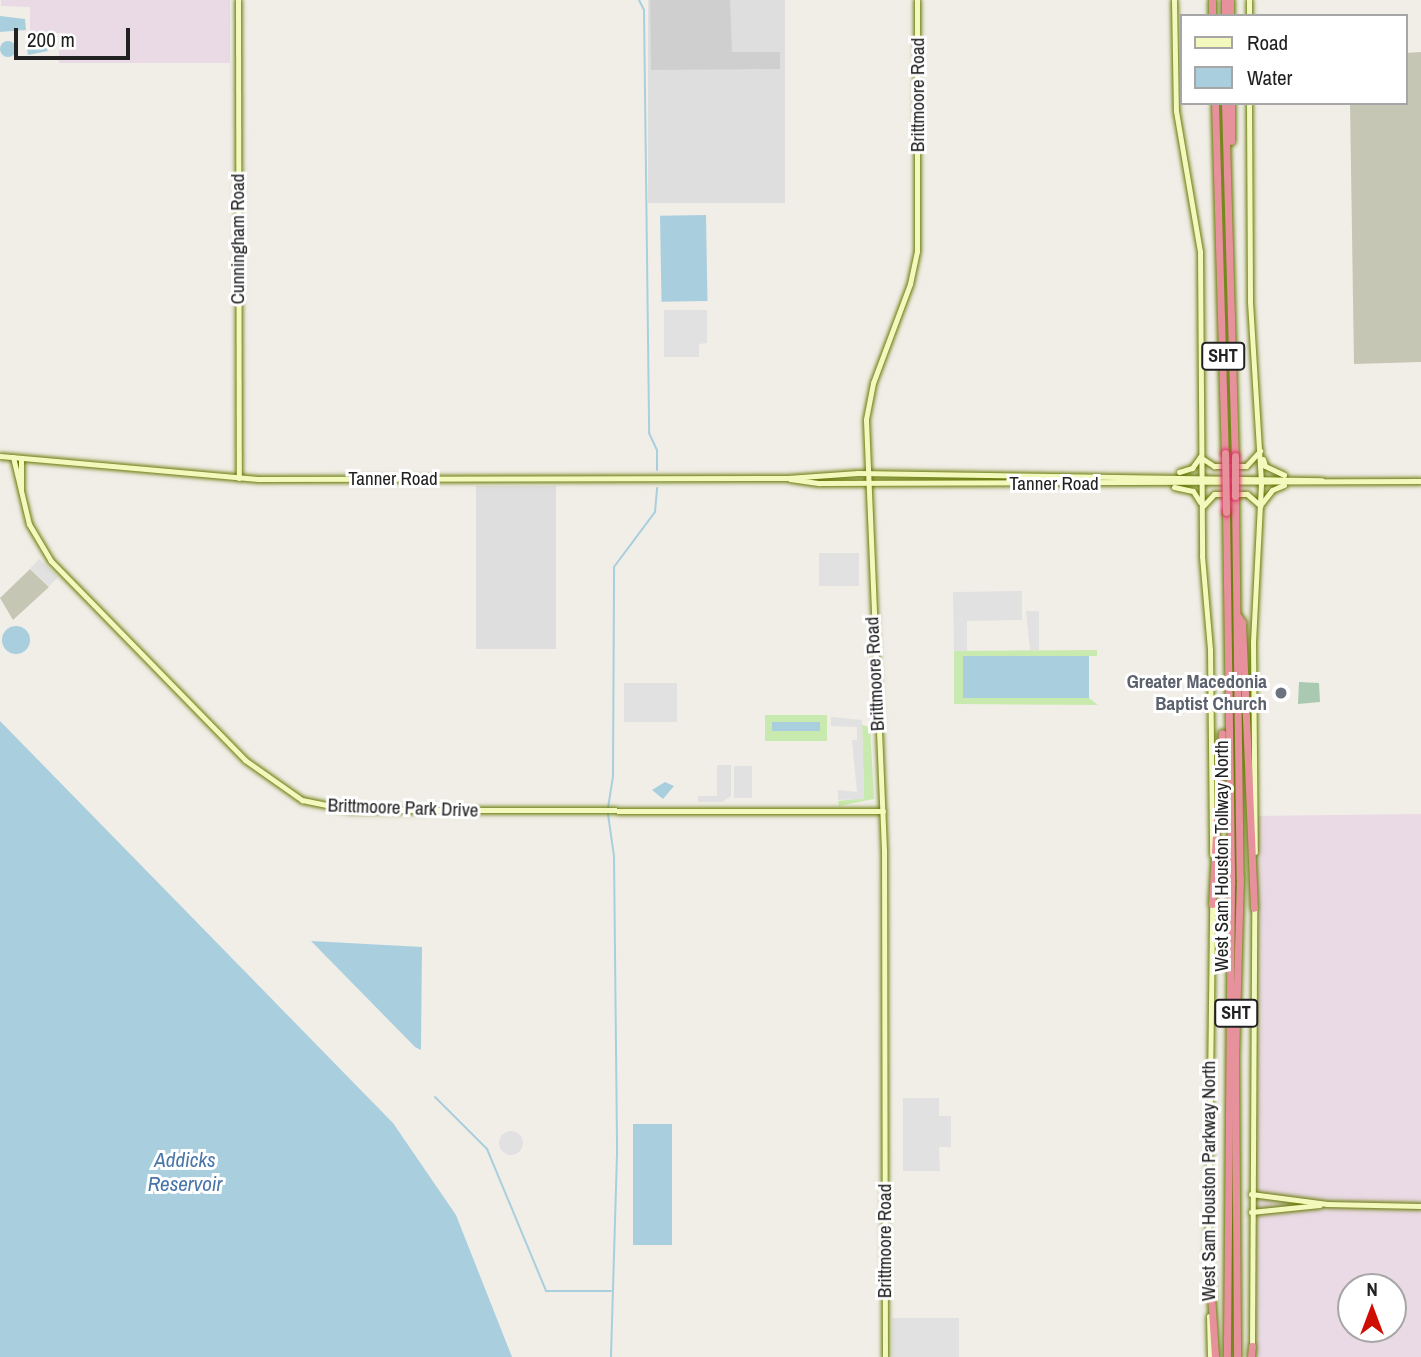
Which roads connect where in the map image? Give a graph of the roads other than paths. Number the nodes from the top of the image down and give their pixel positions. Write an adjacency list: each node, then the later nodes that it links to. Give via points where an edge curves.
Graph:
1 (238, 0): 18 (main road, Cunningham Road)
2 (917, 0): 14 (main road, Brittmoore Road, via 915,270 869,399)
3 (1174, 0): 12 (main road, West Sam Houston Parkway North, via 1176,111 1199,233)
4 (1215, 105): 30 (highway, West Sam Houston Tollway North / SHT, bridge, via 1225,453)
5 (1228, 105): 8 (highway, West Sam Houston Tollway North / SHT)
6 (1228, 105): 8 (highway, SHT)
7 (1249, 105): 9 (main road, via 1250,302)
8 (1233, 285): 29 (highway, West Sam Houston Tollway North / SHT, bridge)
9 (1261, 449): 12 (main road, via 1246,466 1214,466); 17 (main road); 20 (main road, via 1265,466)
10 (0, 456): 11 (main road, Tanner Road)
11 (13, 457): 13 (main road, Tanner Road); 26 (main road, Brittmoore Park Drive)
12 (1200, 457): 15 (main road, via 1184,472); 16 (main road, West Sam Houston Parkway North)
13 (21, 458): 18 (main road, Tanner Road); 26 (main road, Brittmoore Park Drive)
14 (867, 474): 15 (main road, Tanner Road); 19 (main road, Tanner Road); 22 (main road, Brittmoore Road)
15 (1160, 475): 16 (main road, Tanner Road)
16 (1201, 475): 17 (main road, Tanner Road); 24 (main road, West Sam Houston Parkway North)
17 (1261, 476): 20 (main road, Tanner Road); 25 (main road)
18 (239, 478): 19 (main road, Tanner Road)
19 (787, 478): 22 (main road, Tanner Road)
20 (1297, 480): 21 (main road, Tanner Road); 25 (main road, Tanner Road); 27 (main road, via 1272,490)
21 (1421, 481)
22 (867, 483): 23 (main road, Tanner Road); 31 (main road, Brittmoore Road)
23 (1143, 484): 24 (main road, Tanner Road); 28 (main road, via 1190,490)
24 (1201, 484): 25 (main road, Tanner Road); 28 (main road, West Sam Houston Parkway North)
25 (1262, 484): 27 (main road)
26 (20, 497): 31 (main road, Brittmoore Park Drive, via 35,537 58,568 245,760 289,793 343,810)
27 (1261, 506): 28 (main road, via 1247,494 1214,494 1206,498); 33 (main road, via 1253,642)
28 (1202, 509): 32 (main road, West Sam Houston Parkway North, via 1210,649)
29 (1236, 614): 33 (highway, via 1242,622); 43 (highway, West Sam Houston Tollway North / SHT, via 1240,864)
30 (1226, 727): 32 (highway, via 1222,731); 42 (highway, West Sam Houston Tollway North / SHT, via 1231,884)
31 (883, 811): 40 (main road, Brittmoore Road)
32 (1212, 904): 38 (main road, West Sam Houston Parkway North)
33 (1254, 908): 34 (main road)
34 (1251, 1194): 35 (main road); 37 (main road)
35 (1327, 1204): 36 (main road); 37 (main road)
36 (1421, 1206)
37 (1251, 1212): 39 (main road)
38 (1208, 1248): 41 (highway)
39 (1252, 1346): 44 (highway)
40 (885, 1357)
41 (1213, 1357)
42 (1227, 1357)
43 (1237, 1357)
44 (1251, 1357)

